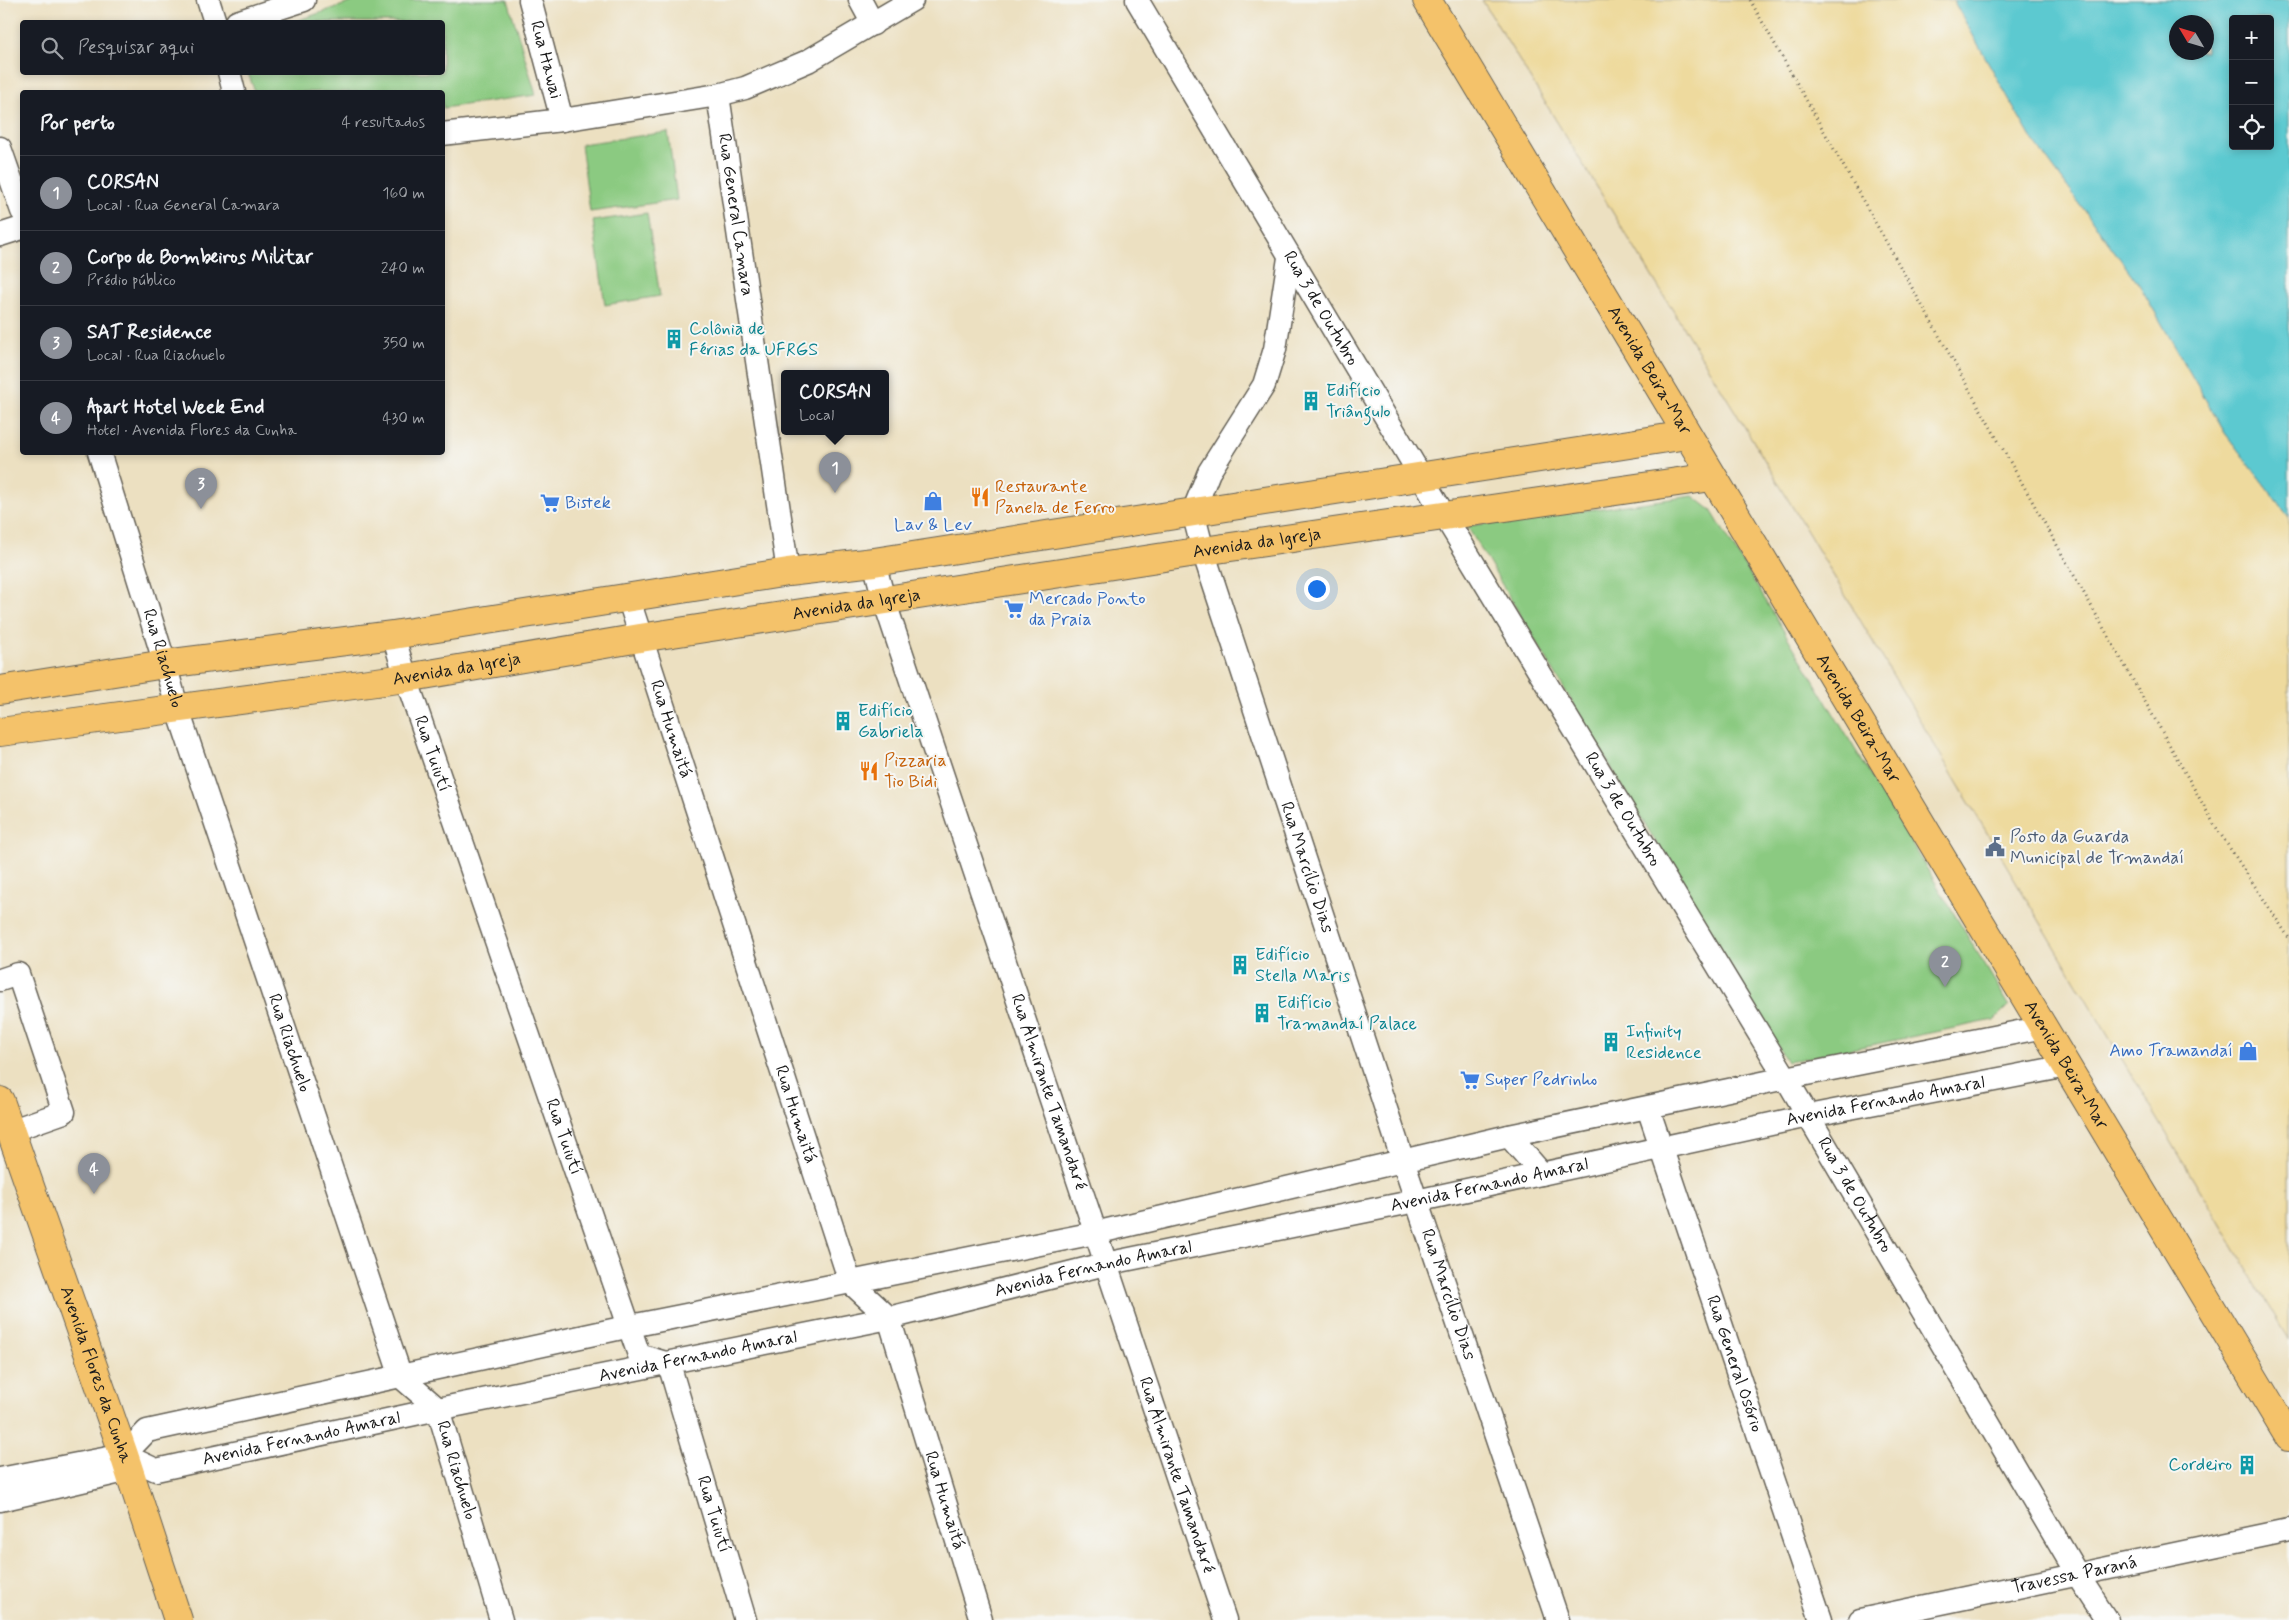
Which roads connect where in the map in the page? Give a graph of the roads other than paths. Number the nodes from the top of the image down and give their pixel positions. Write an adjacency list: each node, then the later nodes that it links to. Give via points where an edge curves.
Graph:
1 (208, 0): 8 (street)
2 (304, 0): 9 (street)
3 (530, 0): 14 (street, Rua Hawai)
4 (860, 0): 10 (street)
5 (912, 0): 10 (street)
6 (1137, 0): 20 (street, Rua 3 de Outubro)
7 (1427, 0): 21 (main road, Avenida Beira-Mar)
8 (214, 20)
9 (243, 20)
10 (873, 24): 13 (street, via 808,60 745,88)
11 (230, 75): 12 (street)
12 (234, 90)
13 (718, 96): 14 (street); 29 (street, Rua General Camara)
14 (562, 120): 15 (street)
15 (445, 134)
16 (0, 148): 17 (street)
17 (20, 205)
18 (20, 229): 19 (street)
19 (0, 235)
20 (1289, 258): 23 (street, Rua 3 de Outubro); 25 (street, via 1275,349 1264,385 1209,472)
21 (1687, 435): 23 (main road); 24 (main road, Avenida Beira-Mar)
22 (100, 455): 34 (street, Rua Riachuelo)
23 (1422, 476): 25 (main road); 26 (street, Rua 3 de Outubro)
24 (1712, 477): 26 (main road, Avenida da Igreja); 40 (main road, Avenida Beira-Mar)
25 (1193, 512): 27 (street, Rua Marcílio Dias); 28 (main road)
26 (1444, 515): 27 (main road, Avenida da Igreja); 42 (street, Rua 3 de Outubro)
27 (1203, 550): 31 (main road, Avenida da Igreja); 49 (street, Rua Marcílio Dias)
28 (874, 562): 29 (main road); 31 (street, Rua Almirante Tamandaré)
29 (788, 572): 30 (main road)
30 (628, 597): 32 (main road); 33 (street, Rua Humaitá)
31 (884, 600): 33 (main road, Avenida da Igreja); 52 (street, Rua Almirante Tamandaré)
32 (393, 635): 34 (main road); 35 (street, Rua Tuiutí)
33 (640, 638): 35 (main road, Avenida da Igreja); 54 (street, Rua Humaitá)
34 (165, 664): 36 (main road); 37 (street, Rua Riachuelo)
35 (406, 678): 37 (main road, Avenida da Igreja); 56 (street, Rua Tuiutí)
36 (0, 690)
37 (177, 708): 38 (main road, Avenida da Igreja); 58 (street, Rua Riachuelo)
38 (0, 732)
39 (0, 980): 46 (street, via 18,974 64,1112)
40 (2044, 1027): 41 (main road, Avenida Beira-Mar); 42 (street, Avenida Fernando Amaral)
41 (2066, 1066): 45 (street, Avenida Fernando Amaral); 60 (main road, Avenida Beira-Mar)
42 (1786, 1078): 44 (street, Avenida Fernando Amaral); 45 (street, Rua 3 de Outubro)
43 (0, 1101): 46 (main road, Avenida Flores da Cunha)
44 (1648, 1108): 47 (street, Avenida Fernando Amaral); 48 (street, Rua General Osório)
45 (1808, 1116): 48 (street, Avenida Fernando Amaral); 65 (street, Rua 3 de Outubro)
46 (10, 1131): 61 (main road, Avenida Flores da Cunha)
47 (1509, 1136): 49 (street, Avenida Fernando Amaral); 50 (street)
48 (1662, 1148): 50 (street, Avenida Fernando Amaral); 72 (street, Rua General Osório)
49 (1403, 1160): 51 (street, Rua Marcílio Dias); 52 (street, Avenida Fernando Amaral)
50 (1542, 1174): 51 (street, Avenida Fernando Amaral)
51 (1416, 1201): 53 (street, Avenida Fernando Amaral); 71 (street, Rua Marcílio Dias)
52 (1095, 1233): 53 (street, Rua Almirante Tamandaré); 54 (street, Avenida Fernando Amaral)
53 (1105, 1264): 55 (street, Avenida Fernando Amaral); 70 (street, Rua Almirante Tamandaré)
54 (850, 1282): 55 (street, Rua Humaitá); 56 (street, Avenida Fernando Amaral)
55 (889, 1318): 57 (street, Avenida Fernando Amaral); 69 (street, Rua Humaitá)
56 (631, 1326): 57 (street, Rua Tuiutí, via 639,1356); 58 (street, Avenida Fernando Amaral)
57 (669, 1364): 59 (street, Avenida Fernando Amaral); 68 (street, Rua Tuiutí)
58 (401, 1377): 59 (street, Rua Riachuelo); 61 (street, Avenida Fernando Amaral, via 147,1431)
59 (438, 1409): 61 (street, Avenida Fernando Amaral, via 156,1470); 67 (street, Rua Riachuelo)
60 (2289, 1437)
61 (126, 1463): 62 (street); 63 (street); 66 (main road, Avenida Flores da Cunha)
62 (0, 1479)
63 (0, 1500)
64 (2289, 1530): 65 (street, Travessa Paraná)
65 (2077, 1574): 73 (street, Travessa Paraná); 74 (street, Rua 3 de Outubro)
66 (178, 1620)
67 (501, 1620)
68 (745, 1620)
69 (981, 1620)
70 (1225, 1620)
71 (1558, 1620)
72 (1821, 1620)
73 (1860, 1620)
74 (2107, 1620)

